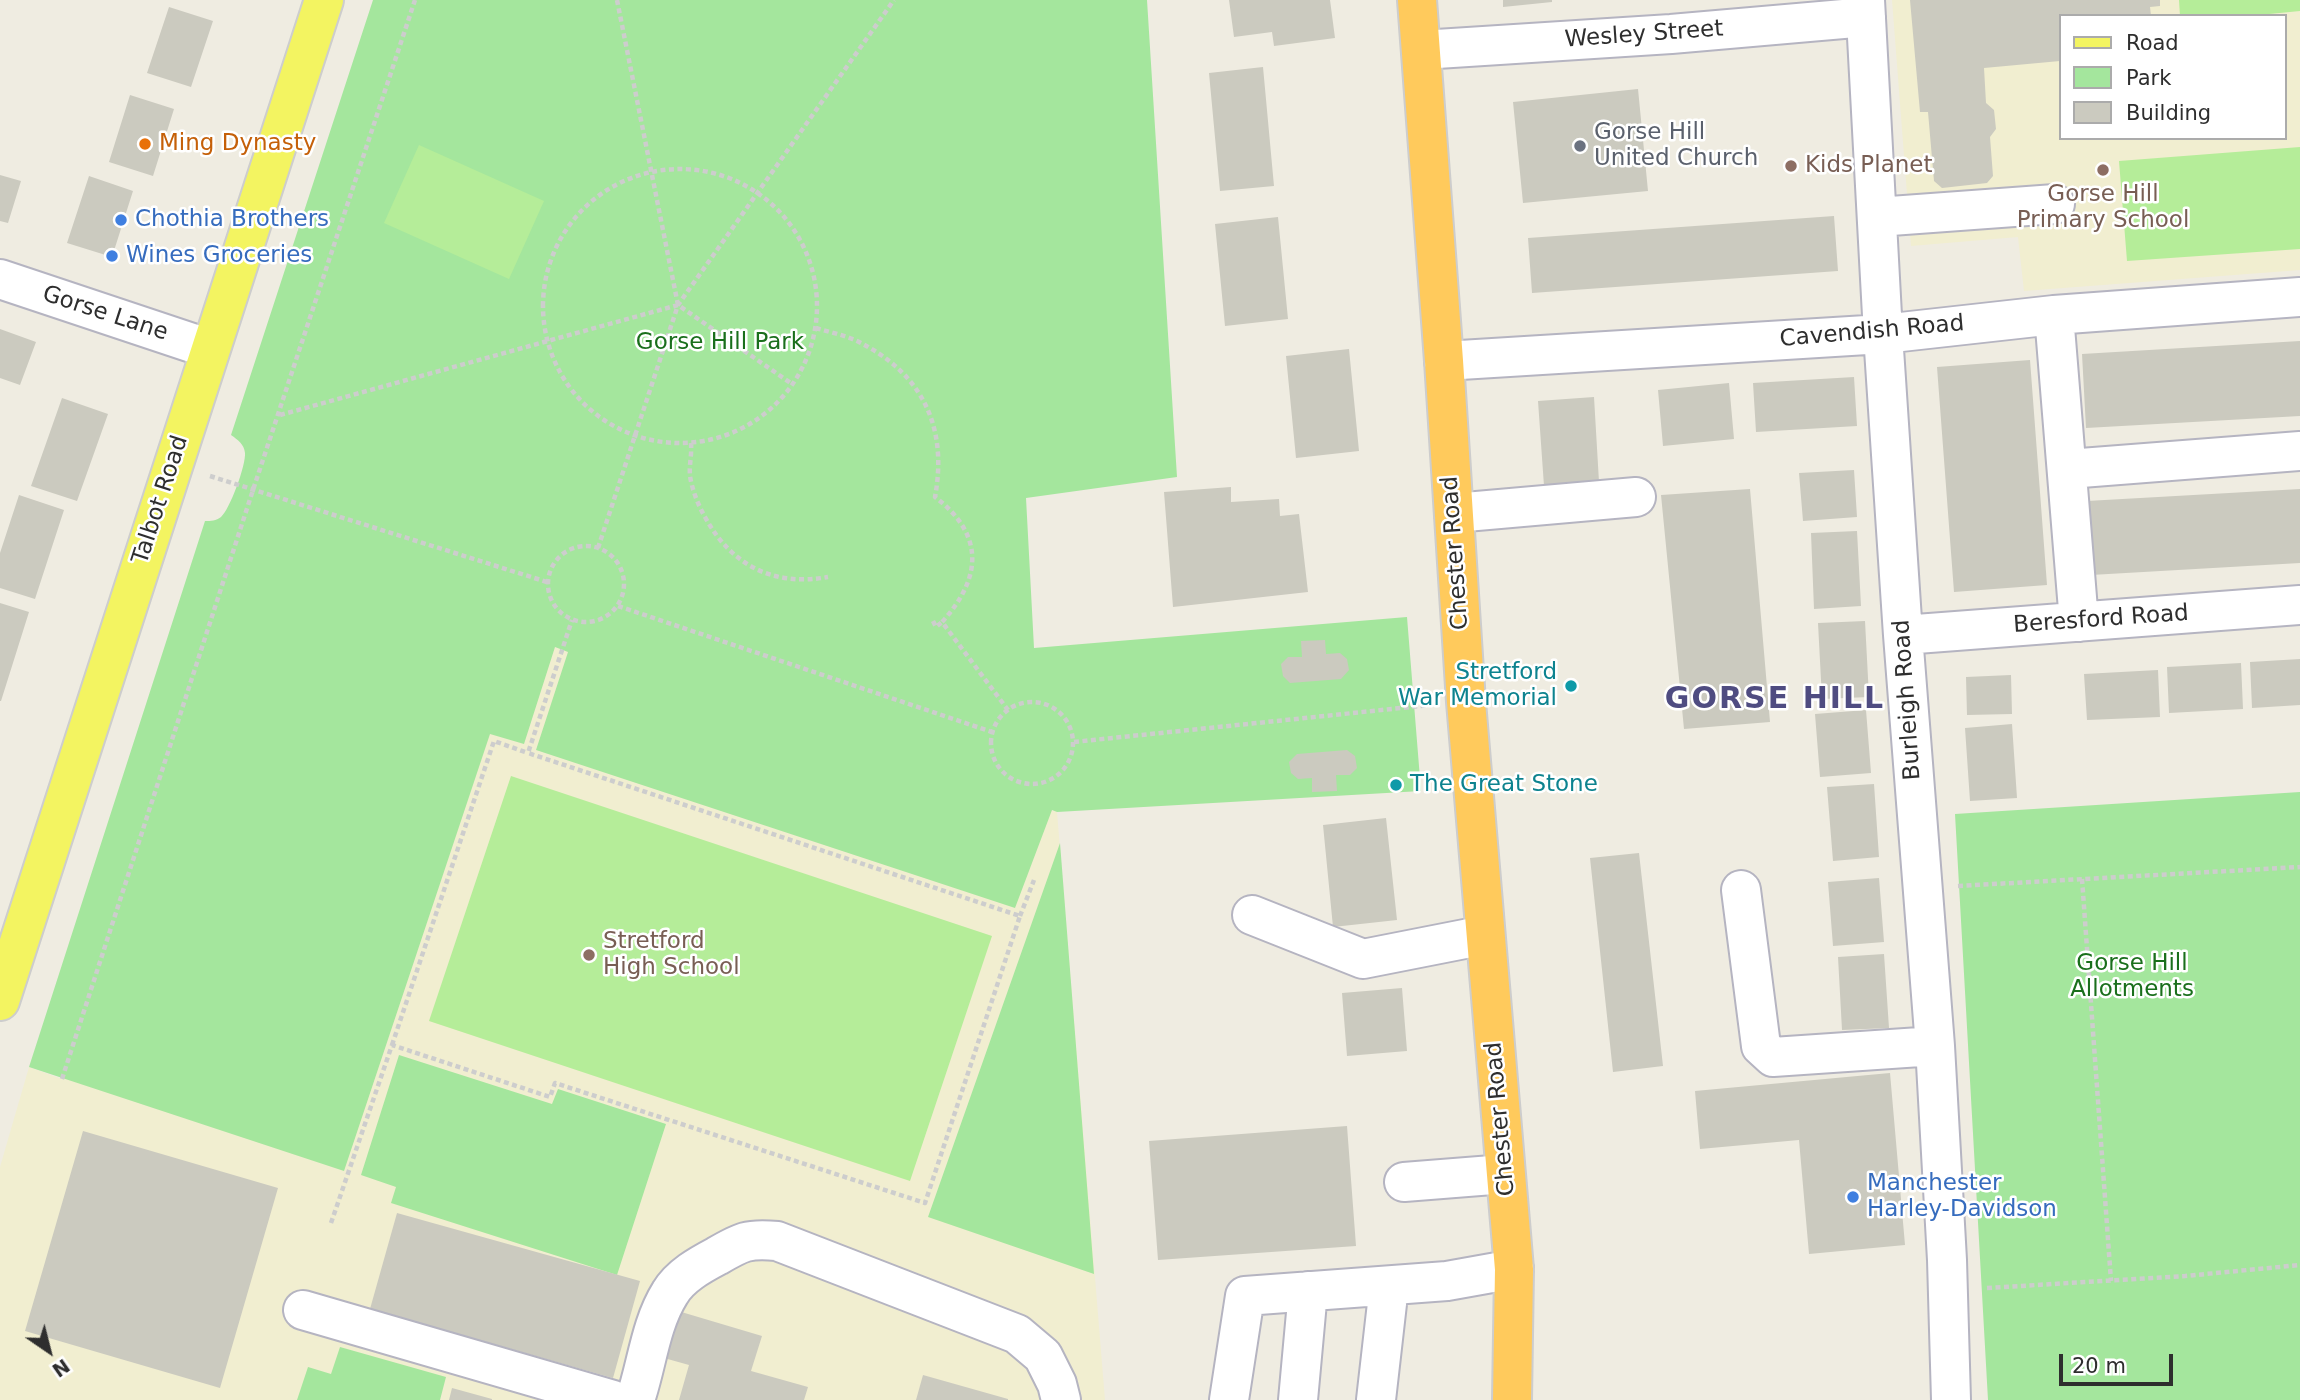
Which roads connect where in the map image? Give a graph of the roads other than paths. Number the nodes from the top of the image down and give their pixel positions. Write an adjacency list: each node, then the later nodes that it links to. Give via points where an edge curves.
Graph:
1 (324, 0): 12 (main road, Talbot Road)
2 (1417, 0): 5 (highway, Chester Road)
3 (1866, 8): 4 (street, Wesley Street); 7 (street, Burleigh Road)
4 (1670, 17): 5 (street, Wesley Street)
5 (1421, 50): 13 (highway, Chester Road)
6 (2055, 204): 7 (street)
7 (1877, 217): 11 (street, Burleigh Road)
8 (0, 279): 12 (street, Gorse Lane)
9 (2300, 297): 10 (street, Cavendish Road)
10 (2054, 314): 11 (street, Cavendish Road); 15 (street)
11 (1883, 334): 13 (street, Cavendish Road); 20 (street, Burleigh Road)
12 (210, 349): 24 (main road, Talbot Road)
13 (1444, 361): 17 (highway, Chester Road)
14 (2300, 451): 15 (street)
15 (2068, 469): 19 (street)
16 (1636, 497): 17 (street)
17 (1454, 513): 23 (highway, Chester Road)
18 (2300, 605): 19 (street, Beresford Road)
19 (2079, 622): 20 (street, Beresford Road)
20 (1903, 635): 25 (street, Burleigh Road)
21 (1741, 890): 25 (street, via 1761,1046 1773,1057)
22 (1252, 915): 23 (street, via 1363,958)
23 (1485, 935): 26 (highway, Chester Road)
24 (0, 1000)
25 (1935, 1046): 39 (street, Burleigh Road)
26 (1505, 1174): 27 (street); 28 (highway, Chester Road)
27 (1404, 1182)
28 (1514, 1269): 29 (street); 38 (highway, Chester Road)
29 (1388, 1286): 30 (street); 37 (street)
30 (1308, 1292): 35 (street, via 1245,1296); 36 (street)
31 (303, 1310): 32 (street)
32 (613, 1400)
33 (635, 1400): 34 (street, via 657,1321 671,1291 695,1269 754,1239 777,1241 1017,1334 1043,1356)
34 (1060, 1400)
35 (1229, 1400)
36 (1298, 1400)
37 (1377, 1400)
38 (1512, 1400)
39 (1951, 1400)

